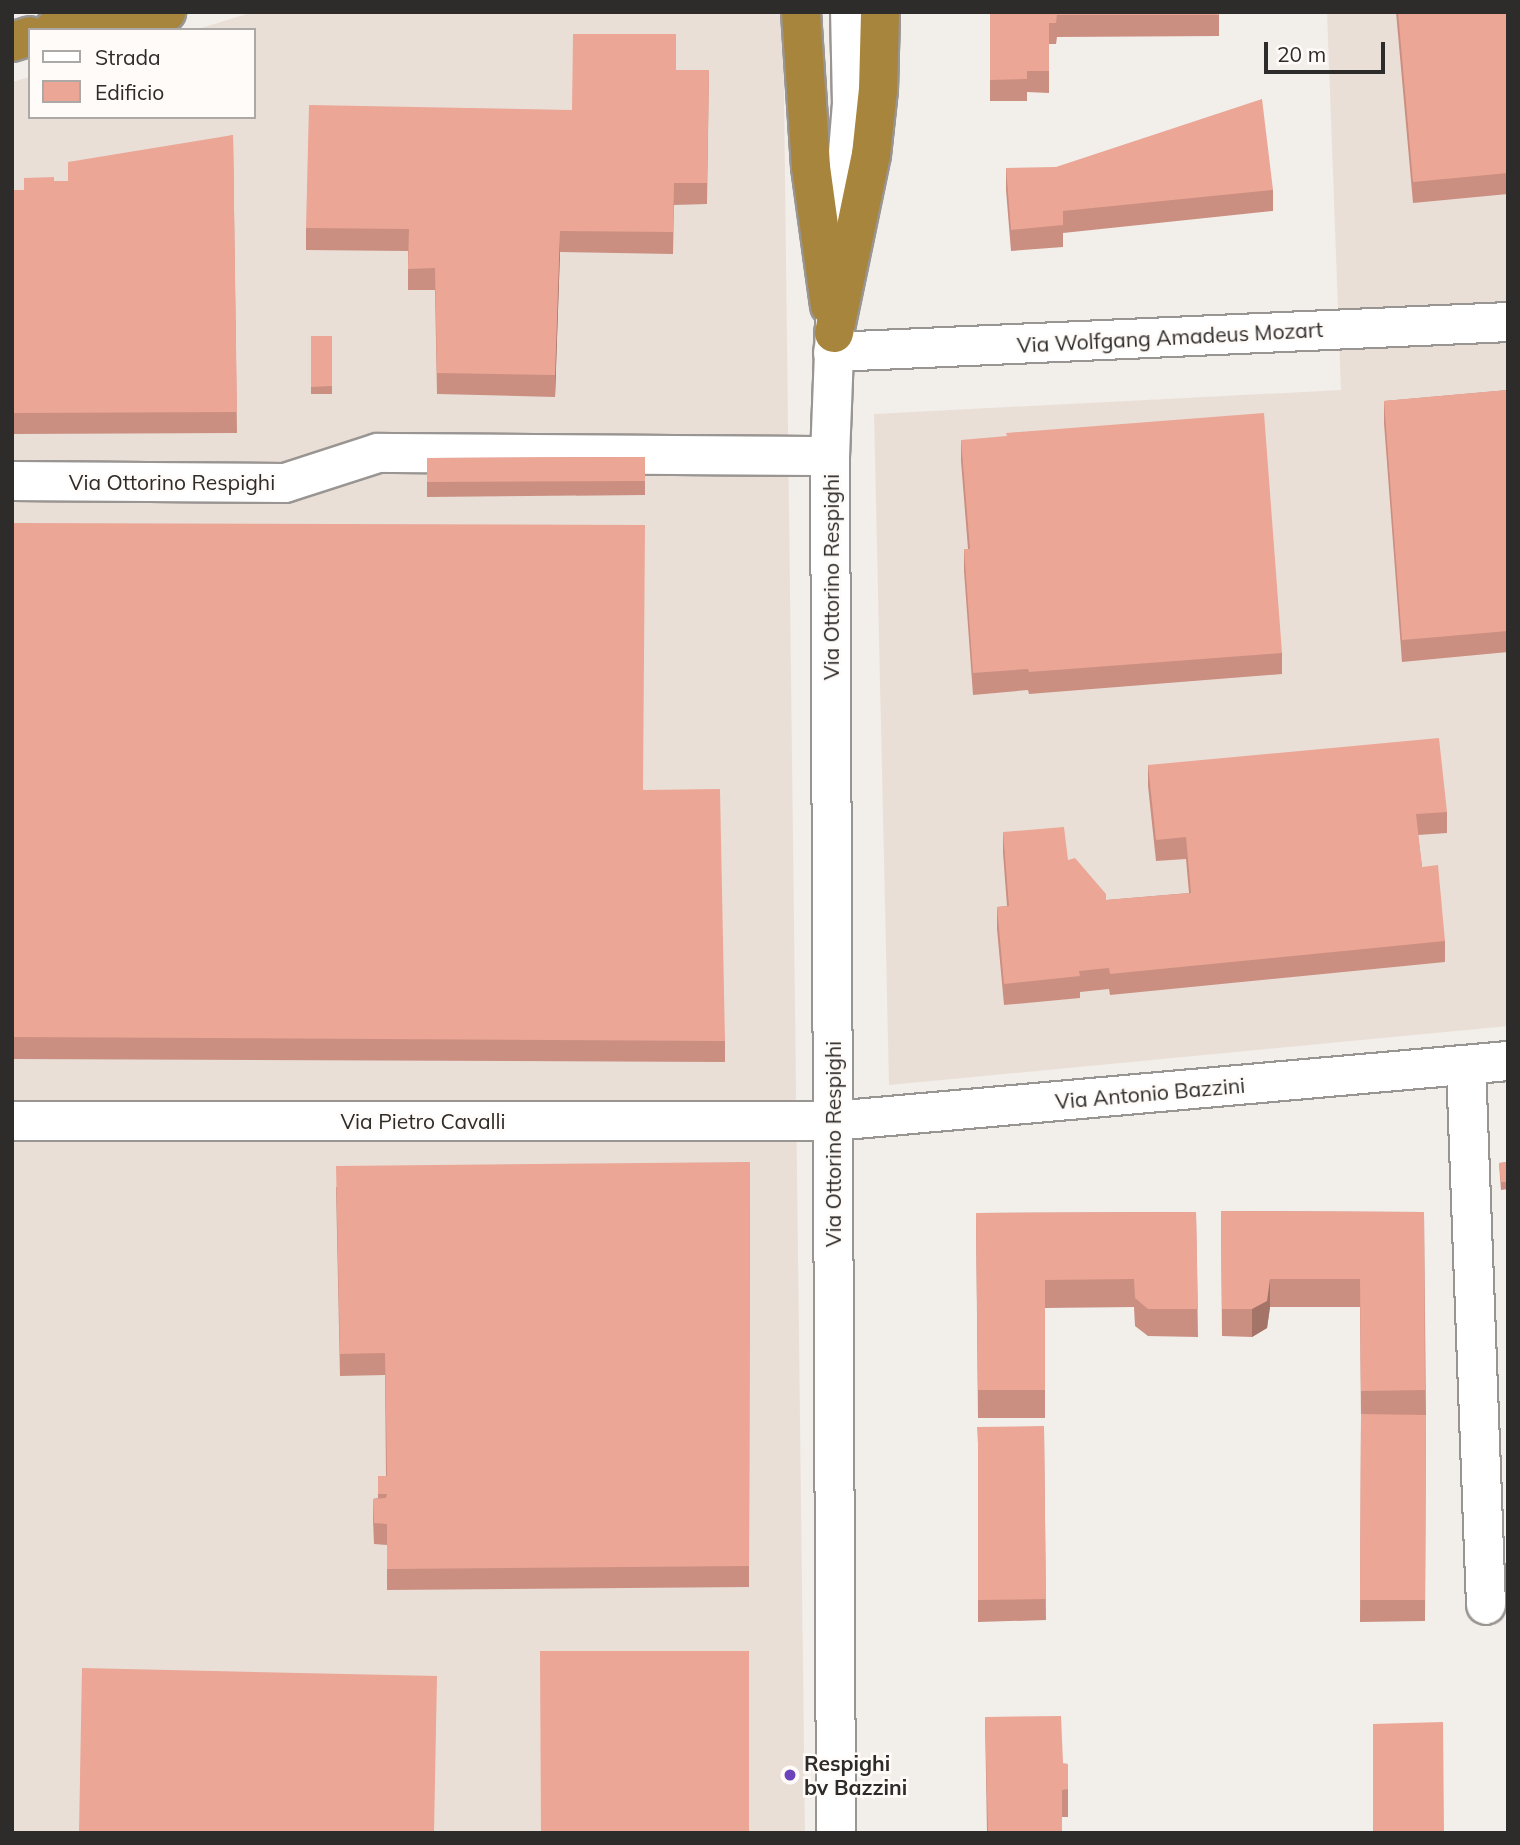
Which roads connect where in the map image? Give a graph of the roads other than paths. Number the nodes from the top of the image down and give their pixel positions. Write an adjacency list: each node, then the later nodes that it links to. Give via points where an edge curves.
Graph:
1 (106, 12): 6 (highway)
2 (166, 12): 7 (highway)
3 (801, 12): 9 (highway, via 811,167)
4 (850, 12): 9 (street, Via Ottorino Respighi, via 852,104)
5 (880, 12): 9 (highway, via 871,155)
6 (59, 28)
7 (128, 28)
8 (1508, 322): 9 (street, Via Wolfgang Amadeus Mozart)
9 (833, 342): 10 (street, Via Ottorino Respighi)
10 (830, 456): 11 (street, Via Ottorino Respighi, via 378,453 285,483); 15 (street, Via Ottorino Respighi)
11 (12, 481)
12 (1508, 1061): 13 (street, Via Antonio Bazzini)
13 (1466, 1065): 15 (street, Via Antonio Bazzini); 16 (street)
14 (12, 1121): 15 (street, Via Pietro Cavalli)
15 (833, 1121): 17 (street, Via Ottorino Respighi)
16 (1486, 1605)
17 (836, 1833)

